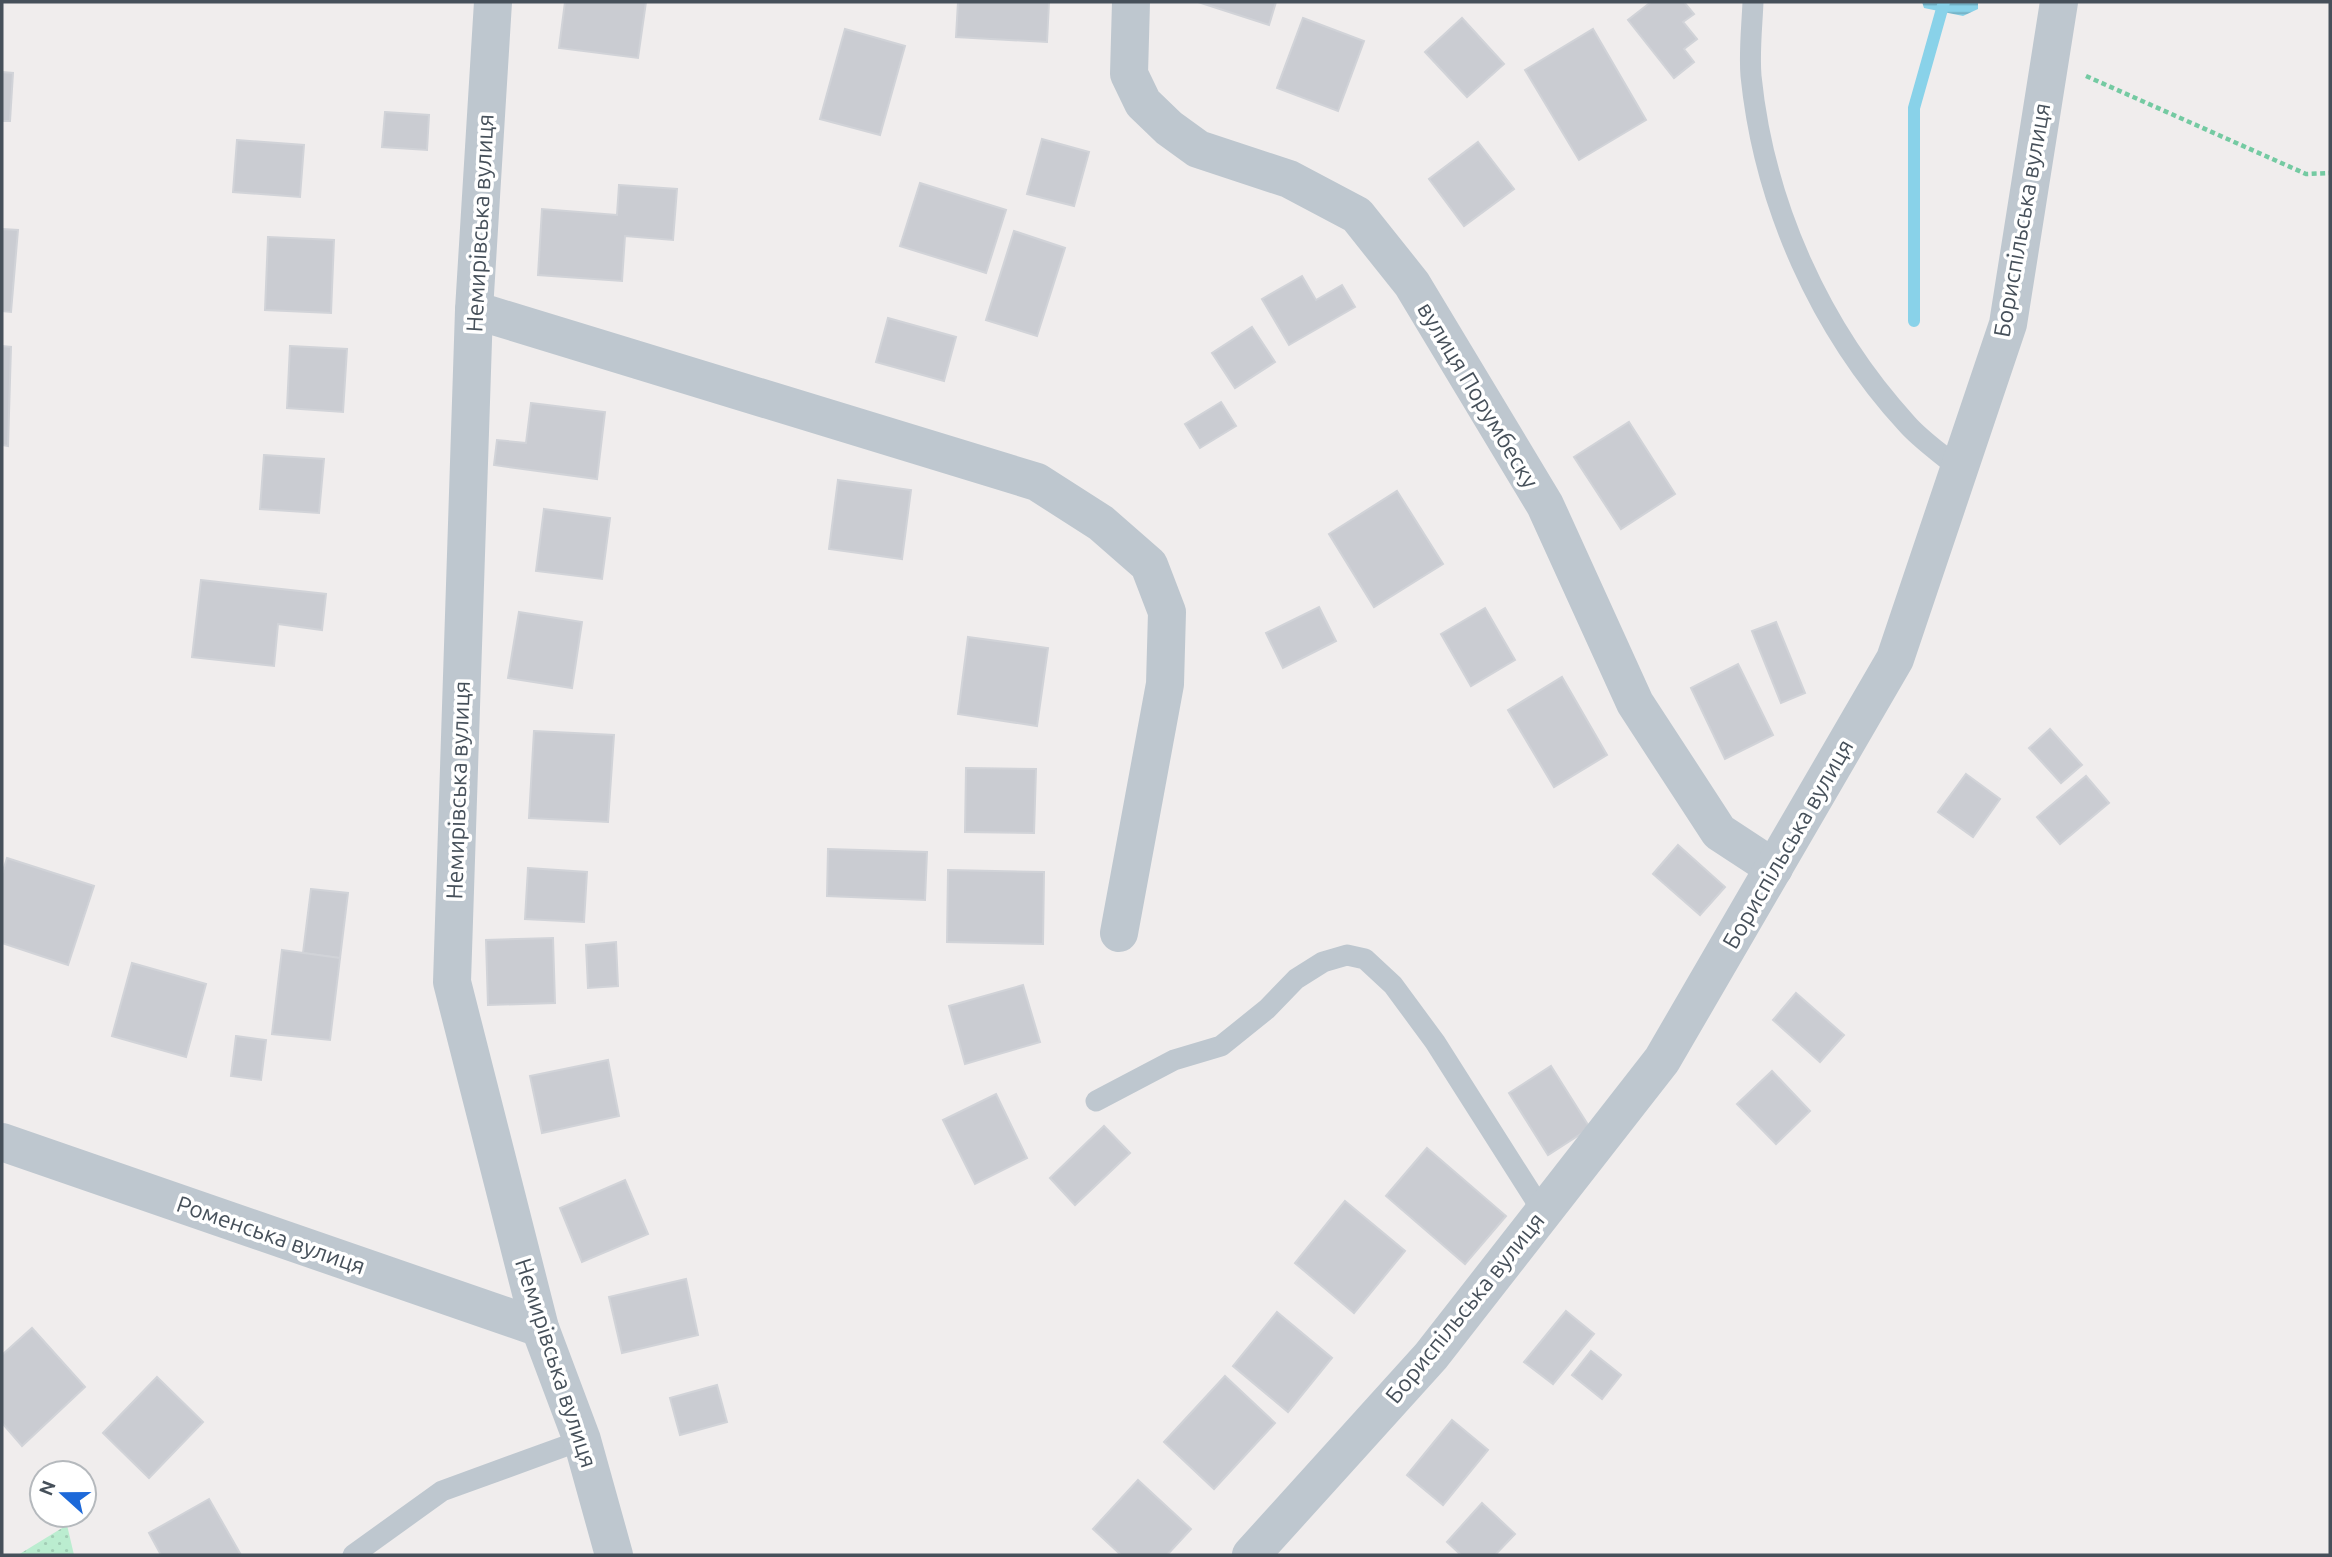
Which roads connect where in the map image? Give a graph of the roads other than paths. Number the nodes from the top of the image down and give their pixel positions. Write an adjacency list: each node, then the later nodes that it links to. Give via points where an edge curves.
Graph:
1 (493, 2): 5 (street, Немирівська вулиця)
2 (1131, 2): 7 (street, вулиця Порумбеску, via 1129,74 1143,103 1198,149 1289,179 1357,215 1412,284 1545,505 1635,703 1719,832)
3 (1753, 2): 6 (lane, via 1751,74 1762,146 1781,212 1822,305 1858,365 1908,426)
4 (2059, 2): 6 (street, Бориспільська вулиця, via 2008,324)
5 (474, 310): 8 (street, via 1037,482 1101,523 1149,565 1167,612 1165,684); 12 (street, Немирівська вулиця, via 452,982)
6 (1959, 469): 7 (street, Бориспільська вулиця, via 1895,659)
7 (1774, 868): 11 (street, Бориспільська вулиця, via 1662,1060)
8 (1119, 933)
9 (1096, 1101): 11 (lane, via 1174,1060 1221,1046 1267,1010 1296,979 1323,962 1347,955 1365,959 1393,985 1434,1042)
10 (2, 1142): 12 (street, Роменська вулиця)
11 (1543, 1212): 16 (street, Бориспільська вулиця, via 1431,1356)
12 (540, 1328): 13 (street, Немирівська вулиця)
13 (582, 1440): 14 (lane, via 442,1491); 15 (street, Немирівська вулиця)
14 (353, 1555)
15 (614, 1555)
16 (1251, 1555)

